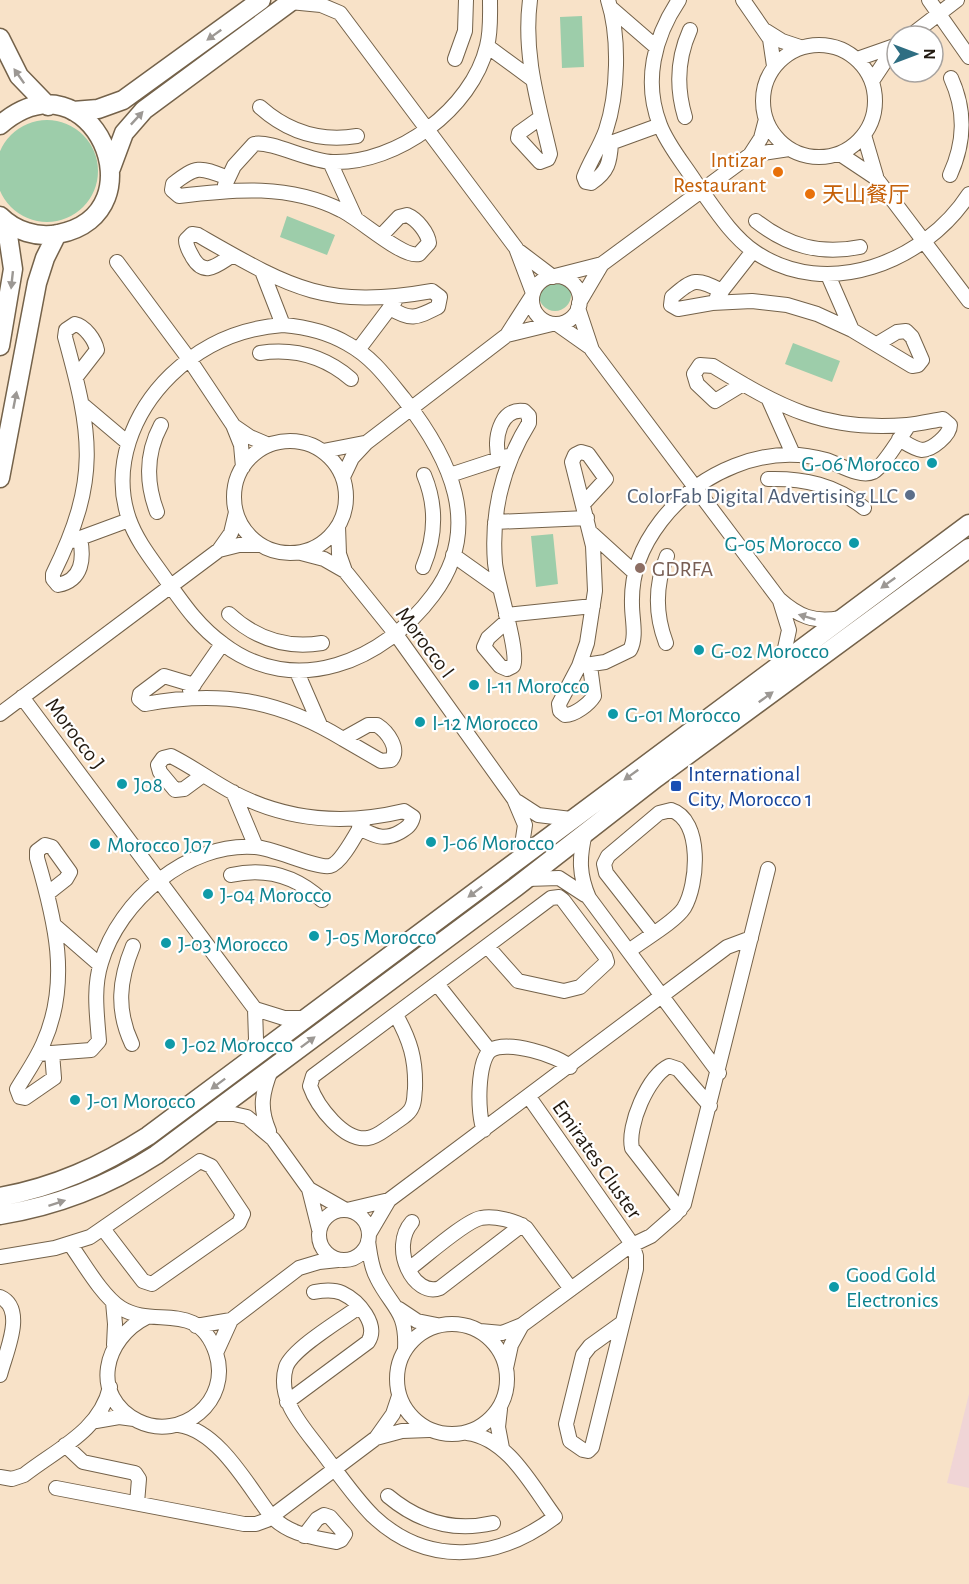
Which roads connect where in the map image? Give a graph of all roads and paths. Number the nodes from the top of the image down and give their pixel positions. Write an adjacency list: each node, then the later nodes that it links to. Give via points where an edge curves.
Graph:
1 (261, 0): 33 (street, one-way to 33, via 123,100)
2 (530, 0): 29 (street, via 528,42)
3 (679, 0): 18 (street)
4 (743, 0): 15 (street)
5 (929, 0): 12 (street)
6 (957, 0): 12 (street)
7 (291, 1): 10 (street); 49 (street, one-way to 7, via 124,132 144,110)
8 (610, 4): 18 (street); 38 (street, via 616,36 605,145)
9 (490, 6): 11 (street); 17 (street)
10 (340, 7): 40 (street)
11 (466, 7): 22 (street)
12 (940, 14): 13 (street); 21 (street)
13 (926, 24)
14 (690, 30): 26 (street, via 681,53)
15 (766, 31): 19 (street); 25 (street, via 773,48)
16 (0, 38): 31 (street, one-way to 16, via 19,75)
17 (487, 46): 29 (street); 40 (street, via 462,94)
18 (656, 46): 27 (street)
19 (800, 47): 23 (street, via 826,44); 25 (street)
20 (885, 50): 23 (street)
21 (969, 57)
22 (455, 59)
23 (857, 59): 30 (street)
24 (885, 62): 30 (street)
25 (774, 66): 36 (street, via 764,88)
26 (678, 77): 27 (street); 35 (street)
27 (652, 78): 38 (street)
28 (951, 78): 39 (street)
29 (532, 79): 34 (street)
30 (872, 81): 42 (street, via 875,108)
31 (48, 105): 33 (street); 37 (street, via 21,110)
32 (260, 107): 41 (street, via 280,123)
33 (73, 111): 49 (street, via 100,135)
34 (540, 117)
35 (686, 117)
36 (766, 119): 44 (street); 47 (street, via 761,138)
37 (0, 125)
38 (660, 125): 52 (street)
39 (966, 126): 50 (street)
40 (426, 128): 48 (street, via 373,157); 61 (street)
41 (303, 133): 43 (street, via 325,138); 46 (street)
42 (864, 135): 45 (street); 51 (street)
43 (357, 136)
44 (789, 149): 45 (street, via 817,158); 47 (street)
45 (840, 154): 51 (street)
46 (297, 155): 48 (street); 54 (street, via 254,144 245,150 225,184 285,192 322,202)
47 (750, 155): 52 (street)
48 (330, 162): 54 (street)
49 (111, 169): 57 (street, via 107,193 95,213 78,227)
50 (950, 175)
51 (876, 178): 59 (street)
52 (702, 190): 63 (street); 66 (street)
53 (969, 194): 59 (street)
54 (355, 217): 58 (street)
55 (3, 219): 57 (street, via 30,234); 82 (street, one-way to 82, via 13,269)
56 (756, 222): 62 (street)
57 (57, 234): 110 (street, one-way to 57, via 37,283)
58 (381, 236)
59 (923, 240): 69 (street, via 884,264); 73 (street)
60 (860, 247): 62 (street, via 826,251)
61 (516, 248): 70 (street); 72 (street)
62 (803, 248): 67 (street)
63 (753, 251): 67 (street); 71 (street)
64 (233, 255): 68 (street)
65 (117, 262): 87 (street)
66 (602, 264): 70 (street); 75 (street)
67 (798, 271): 69 (street)
68 (262, 272): 77 (street); 83 (street, via 304,290 394,303)
69 (828, 276): 79 (street)
70 (554, 277): 72 (street, via 543,280); 75 (street, via 573,284)
71 (722, 291): 74 (street); 74 (street, via 695,281 670,302 672,308 678,309)
72 (533, 295): 76 (street, via 535,312); 80 (street)
73 (969, 301)
74 (712, 303): 79 (street, via 752,301 787,306)
75 (579, 306): 76 (street, via 570,320); 84 (street)
76 (554, 324): 80 (street); 84 (street)
77 (283, 325): 78 (street); 87 (street, via 236,334)
78 (315, 330): 83 (street); 86 (street)
79 (852, 330): 81 (street)
80 (507, 335): 93 (street)
81 (877, 344)
82 (0, 346)
83 (358, 350): 93 (street, via 378,367)
84 (592, 350): 113 (street)
85 (260, 353): 86 (street)
86 (309, 355): 89 (street, via 331,364)
87 (189, 359): 95 (street); 98 (street, via 152,397)
88 (76, 377): 92 (street)
89 (351, 379)
90 (743, 384): 91 (street)
91 (769, 400): 96 (street, via 836,423); 102 (street)
92 (83, 405): 98 (street); 119 (street, via 87,473 75,540)
93 (411, 409): 99 (street); 107 (street)
94 (161, 425): 105 (street, via 153,442)
95 (233, 425): 100 (street); 104 (street, via 241,445)
96 (909, 425): 97 (street); 97 (street, via 943,419 951,428 924,450)
97 (899, 439): 103 (street, via 870,473)
98 (128, 443): 108 (street)
99 (366, 443): 101 (street); 109 (street, via 352,458)
100 (269, 445): 101 (street, via 291,440); 104 (street)
101 (323, 451): 109 (street)
102 (793, 454): 103 (street); 113 (street, via 763,457 735,466)
103 (824, 459): 112 (street)
104 (243, 467): 117 (street, via 234,489)
105 (148, 473): 108 (street); 116 (street)
106 (424, 475): 120 (street, via 432,497)
107 (450, 475): 118 (street); 121 (street, via 506,456)
108 (123, 477): 119 (street)
109 (343, 477): 124 (street, via 346,500)
110 (0, 478)
111 (768, 479): 112 (street)
112 (818, 483): 115 (street)
113 (696, 489): 134 (street, via 658,525); 138 (street)
114 (584, 503): 123 (street)
115 (864, 508)
116 (157, 512)
117 (236, 512): 126 (street, via 248,534); 128 (street, via 231,533)
118 (459, 516): 120 (street); 130 (street)
119 (129, 520): 136 (street)
120 (434, 520): 132 (street)
121 (495, 522): 123 (street); 137 (street)
122 (969, 524): 125 (street)
123 (588, 525): 134 (street); 141 (street, via 595,561)
124 (338, 526): 129 (street, via 326,541); 133 (street, Morocco I)
125 (952, 537): 135 (street, via 915,573 915,582); 143 (street, one-way to 143)
126 (260, 545): 128 (street); 129 (street, via 279,553)
127 (969, 548): 135 (street)
128 (219, 550): 136 (street)
129 (301, 553): 133 (street, Morocco I, via 324,559)
130 (453, 555): 137 (street); 144 (street, via 438,588)
131 (667, 556): 140 (street)
132 (423, 567)
133 (345, 571): 144 (street, Morocco I)
134 (634, 572): 139 (street)
135 (921, 584): 160 (street, one-way to 135)
136 (171, 586): 148 (street, via 194,618); 153 (street)
137 (498, 587): 141 (street, via 507,618)
138 (779, 599): 143 (street, one-way to 138, via 807,618); 149 (street, via 789,630)
139 (632, 601): 140 (street); 141 (street, via 634,638 630,650 585,666)
140 (657, 603): 147 (street)
141 (593, 606)
142 (229, 614): 145 (street)
143 (840, 618): 149 (street)
144 (395, 633): 151 (street, via 353,659); 162 (street, Morocco I)
145 (270, 640): 146 (street, via 293,645); 150 (street)
146 (322, 643)
147 (666, 643)
148 (222, 644): 150 (street); 152 (street)
149 (782, 662): 158 (street)
150 (263, 665): 151 (street)
151 (297, 672): 156 (street)
152 (194, 685): 154 (street); 154 (street, via 164,676 140,694 139,699 145,704)
153 (22, 697): 155 (street); 172 (street, Morocco J)
154 (186, 697): 156 (street, via 227,697 260,703)
155 (3, 709)
156 (320, 725): 157 (street)
157 (343, 739)
158 (678, 741): 160 (street, via 683,749 662,767); 163 (street, one-way to 163)
159 (203, 775): 161 (street)
160 (656, 778): 164 (street)
161 (233, 792): 165 (street); 166 (street, via 306,817 362,824 331,866)
162 (514, 799): 163 (street, Morocco I, via 538,815); 167 (street, Morocco I, via 525,825)
163 (571, 819): 167 (street)
164 (585, 833): 171 (street); 174 (street, via 579,866)
165 (256, 847): 166 (street); 172 (street, via 205,854)
166 (285, 853): 170 (street)
167 (520, 858): 189 (street, one-way to 189)
168 (768, 868): 178 (street, Emirates Cluster)
169 (231, 874): 170 (street)
170 (280, 874): 175 (street, via 307,887)
171 (527, 879): 174 (street, via 559,878); 194 (street, one-way to 171)
172 (161, 881): 182 (street, via 126,913); 187 (street, Morocco J)
173 (47, 894): 176 (street)
174 (589, 898): 181 (street)
175 (322, 900)
176 (54, 925): 182 (street); 184 (street, via 59,958 58,992 45,1054 96,1047)
177 (652, 933): 177 (street, via 684,908 694,869 693,838 681,816 671,810 659,813 608,856 604,864 606,873); 181 (street)
178 (751, 938): 186 (street, Emirates Cluster, via 727,946); 195 (street, Emirates Cluster)
179 (133, 946): 185 (street)
180 (487, 946): 180 (street, via 551,898 559,897 607,962 577,989 564,991 518,981); 183 (street)
181 (628, 951): 186 (street)
182 (100, 965): 184 (street)
183 (437, 984): 188 (street); 191 (street)
184 (96, 995): 185 (street)
185 (120, 996): 190 (street, via 122,1017)
186 (662, 996): 193 (street, Emirates Cluster); 195 (street)
187 (255, 1009): 189 (street, via 284,1018); 192 (street, via 257,1029)
188 (396, 1015): 188 (street, via 410,1039 414,1056 414,1103 410,1111 376,1136 354,1137 317,1098 310,1086 311,1079)
189 (305, 1018): 192 (street)
190 (132, 1044)
191 (490, 1051): 193 (street, via 500,1047 543,1053); 199 (street, via 484,1061 478,1102)
192 (252, 1058): 202 (street, one-way to 202, via 170,1120 101,1165 51,1185)
193 (570, 1067): 196 (street, Emirates Cluster)
194 (271, 1070): 198 (street); 200 (street, via 261,1105)
195 (719, 1073): 197 (street, Emirates Cluster)
196 (530, 1097): 199 (street, Emirates Cluster); 213 (street, Emirates Cluster)
197 (710, 1106): 205 (street, Emirates Cluster); 205 (street, via 678,1069 669,1066 654,1077 636,1119 632,1148)
198 (210, 1114): 200 (street, via 247,1117); 206 (street, one-way to 198, via 54,1204 115,1179 156,1155)
199 (484, 1130): 203 (street, Emirates Cluster)
200 (273, 1139): 201 (street)
201 (309, 1189): 204 (street); 210 (street)
202 (0, 1197)
203 (389, 1200): 204 (street, Emirates Cluster); 211 (street, Emirates Cluster)
204 (346, 1209): 210 (street, via 331,1213); 211 (street, via 360,1215)
205 (680, 1210): 213 (street, Emirates Cluster, via 651,1236)
206 (0, 1215)
207 (412, 1222): 217 (street, via 401,1245)
208 (522, 1225): 217 (street, via 477,1219); 217 (street, via 437,1290 423,1287); 219 (street)
209 (104, 1230): 209 (street, via 200,1161 211,1166 243,1214 239,1223 152,1284 142,1281); 212 (street)
210 (318, 1231): 215 (street, via 323,1250); 216 (street)
211 (369, 1238): 215 (street, via 360,1254); 218 (street)
212 (70, 1244): 214 (street); 222 (street)
213 (632, 1244): 219 (street, Emirates Cluster); 227 (street, via 636,1269)
214 (0, 1257)
215 (343, 1260): 216 (street); 218 (street)
216 (299, 1268): 226 (street)
217 (409, 1269)
218 (377, 1278): 224 (street)
219 (571, 1289): 229 (street, Emirates Cluster)
220 (314, 1292): 223 (street, via 344,1294)
221 (0, 1297): 236 (street, via 9,1302 14,1315)
222 (113, 1302): 225 (street, via 132,1314); 232 (street)
223 (359, 1307): 240 (street, via 291,1359 285,1373); 240 (street, via 372,1326 368,1342)
224 (399, 1309): 228 (street, Emirates Cluster, via 417,1321); 233 (street)
225 (147, 1317): 230 (street, via 173,1316); 232 (street, via 122,1333)
226 (231, 1320): 230 (street); 234 (street)
227 (622, 1323): 227 (street, via 583,1355 566,1424 570,1441 583,1450 592,1447)
228 (437, 1325): 231 (street, Emirates Cluster, via 459,1324); 233 (street, via 419,1334)
229 (522, 1325): 231 (street, Emirates Cluster, via 502,1333); 235 (street, Emirates Cluster)
230 (196, 1326): 234 (street)
231 (480, 1331): 235 (street, via 497,1347)
232 (114, 1346): 237 (street, via 107,1373)
233 (405, 1349): 238 (street, via 397,1372)
234 (216, 1353): 239 (street, via 218,1382)
235 (506, 1368): 241 (street, Emirates Cluster, via 506,1388)
236 (0, 1376)
237 (110, 1387): 242 (street, via 119,1405); 243 (street)
238 (399, 1396): 245 (street, via 411,1416); 247 (street, via 393,1414)
239 (210, 1402): 244 (street); 248 (street, via 208,1417)
240 (287, 1402): 251 (street)
241 (500, 1407): 246 (street, via 486,1423); 250 (street, Emirates Cluster)
242 (134, 1419): 243 (street); 244 (street, via 156,1427)
243 (96, 1421): 249 (street)
244 (179, 1425): 248 (street)
245 (429, 1430): 246 (street); 247 (street, via 402,1431)
246 (467, 1433): 250 (street, via 482,1436)
247 (376, 1438): 251 (street)
248 (213, 1440): 256 (street)
249 (65, 1445): 252 (street, via 24,1475); 255 (street, via 83,1462 135,1473 139,1479)
250 (502, 1448): 260 (street, via 555,1517 521,1539 492,1550 460,1553)
251 (334, 1469): 256 (street); 260 (street, via 381,1523)
252 (0, 1477)
253 (56, 1488): 255 (street)
254 (388, 1496): 257 (street, via 410,1512)
255 (136, 1503): 256 (street, via 244,1524 256,1524)
256 (271, 1516): 259 (street, via 283,1527)
257 (434, 1522): 258 (street, via 462,1527); 260 (street)
258 (493, 1523)
259 (304, 1536)
260 (428, 1548)

